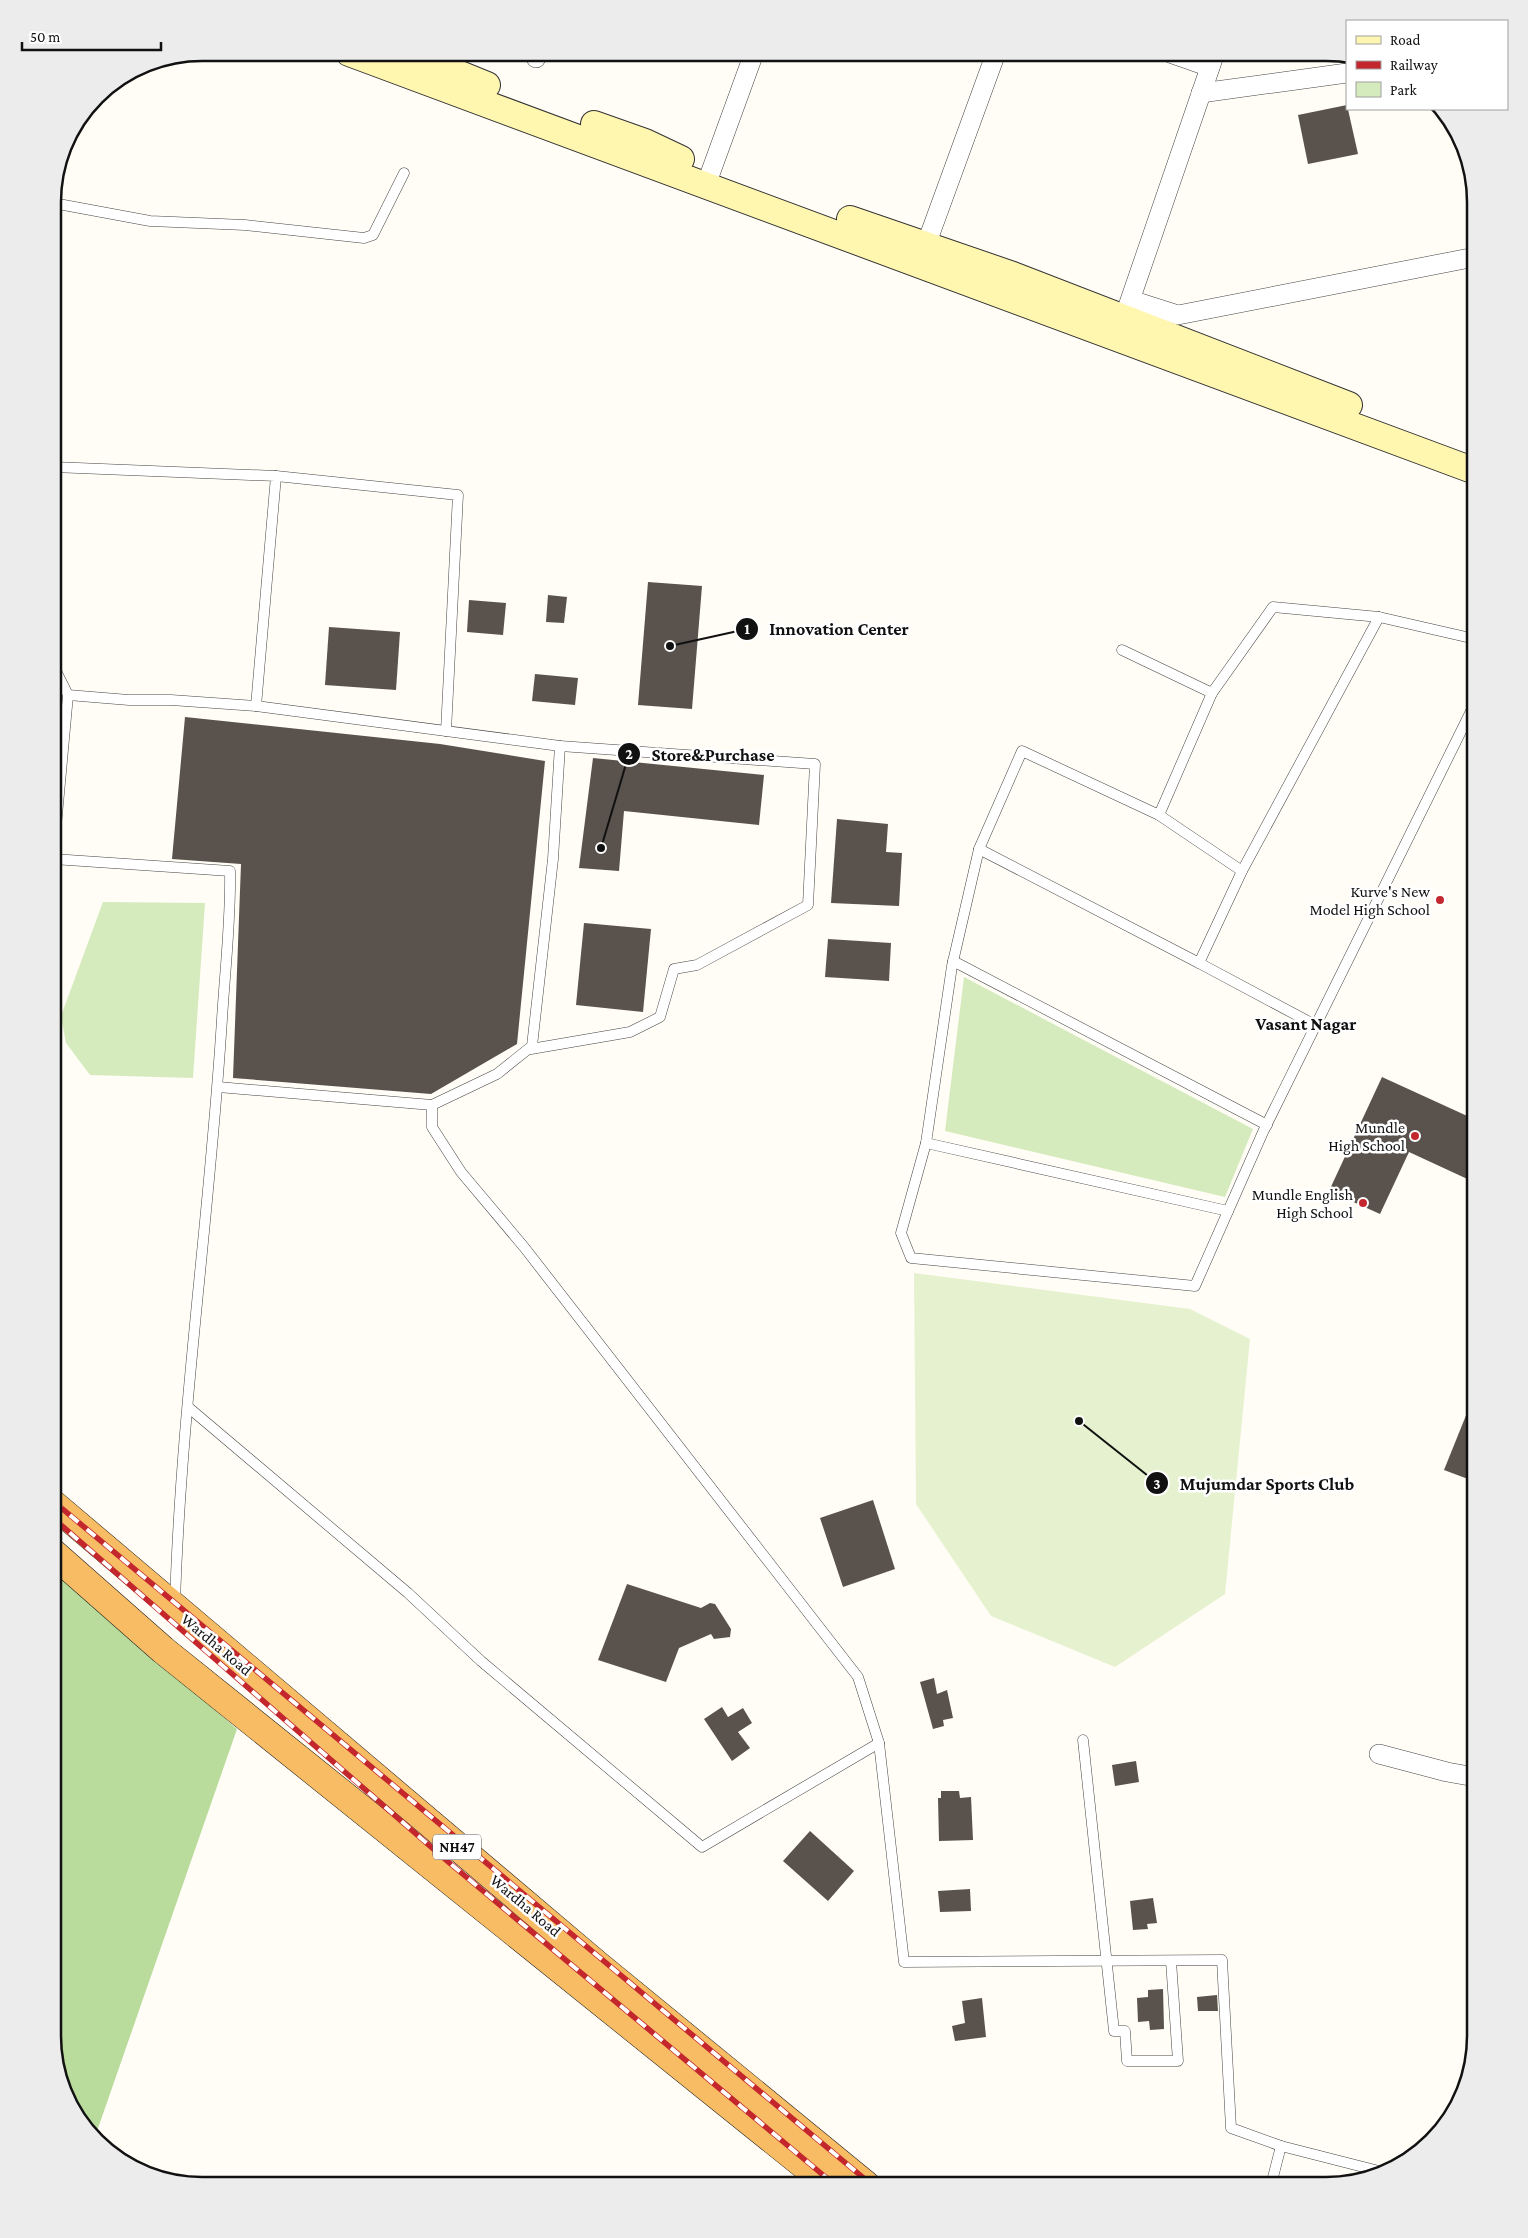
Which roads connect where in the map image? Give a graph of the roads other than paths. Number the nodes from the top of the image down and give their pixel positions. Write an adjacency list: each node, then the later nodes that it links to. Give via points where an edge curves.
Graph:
1 (378, 62): 9 (main road)
2 (432, 62): 9 (main road, via 502,92 646,142 684,160)
3 (751, 62): 9 (street)
4 (993, 62): 11 (street)
5 (1211, 62): 7 (street)
6 (1346, 74): 7 (street)
7 (1201, 93): 13 (street)
8 (404, 173): 10 (lane, via 373,235 364,238 245,225 150,221)
9 (709, 177): 11 (main road)
10 (62, 206)
11 (922, 255): 13 (main road, via 1014,275)
12 (1467, 259): 13 (street, via 1178,314)
13 (1124, 318): 14 (main road); 16 (main road)
14 (1467, 452)
15 (62, 467): 17 (lane)
16 (1467, 468)
17 (276, 476): 24 (lane); 26 (lane, via 458,495)
18 (1379, 617): 19 (lane); 22 (lane, via 1273,607); 32 (lane)
19 (1467, 637)
20 (1122, 650): 22 (lane)
21 (62, 682): 23 (lane)
22 (1212, 693): 29 (lane)
23 (68, 695): 24 (lane); 28 (lane)
24 (256, 706): 26 (lane)
25 (1467, 721): 35 (lane)
26 (446, 732): 27 (lane)
27 (560, 746): 36 (lane, via 553,859); 36 (lane, via 816,764 808,905 697,965 674,969 660,1017 630,1032)
28 (62, 764)
29 (1159, 815): 30 (lane, via 1022,751); 32 (lane)
30 (979, 849): 33 (lane); 34 (lane)
31 (62, 860): 37 (lane, via 230,871)
32 (1242, 872): 34 (lane)
33 (953, 961): 39 (lane); 40 (lane)
34 (1199, 963): 35 (lane)
35 (1317, 1026): 39 (lane)
36 (531, 1049): 38 (lane, via 497,1074)
37 (218, 1087): 38 (lane); 42 (lane)
38 (432, 1105): 47 (lane, via 432,1128 461,1172 524,1247 858,1677)
39 (1267, 1125): 41 (lane)
40 (926, 1144): 41 (lane); 41 (lane, via 901,1233 911,1258 1195,1286)
41 (1228, 1211)
42 (188, 1406): 45 (lane); 47 (lane, via 408,1593 481,1661 702,1847)
43 (61, 1511): 45 (highway, Wardha Road / NH47)
44 (61, 1560): 54 (highway, Wardha Road / NH47, via 163,1650)
45 (175, 1609): 55 (highway, Wardha Road / NH47, via 602,1969)
46 (1083, 1740): 50 (lane)
47 (879, 1743): 50 (lane, via 904,1962)
48 (1379, 1754): 49 (street)
49 (1467, 1775)
50 (1105, 1961): 51 (lane); 51 (lane, via 1114,2031 1125,2031 1126,2061 1178,2060)
51 (1171, 1961): 52 (lane, via 1222,1960 1230,2128)
52 (1281, 2146): 53 (lane); 56 (lane)
53 (1371, 2169)
54 (818, 2177)
55 (856, 2177)
56 (1273, 2177)

